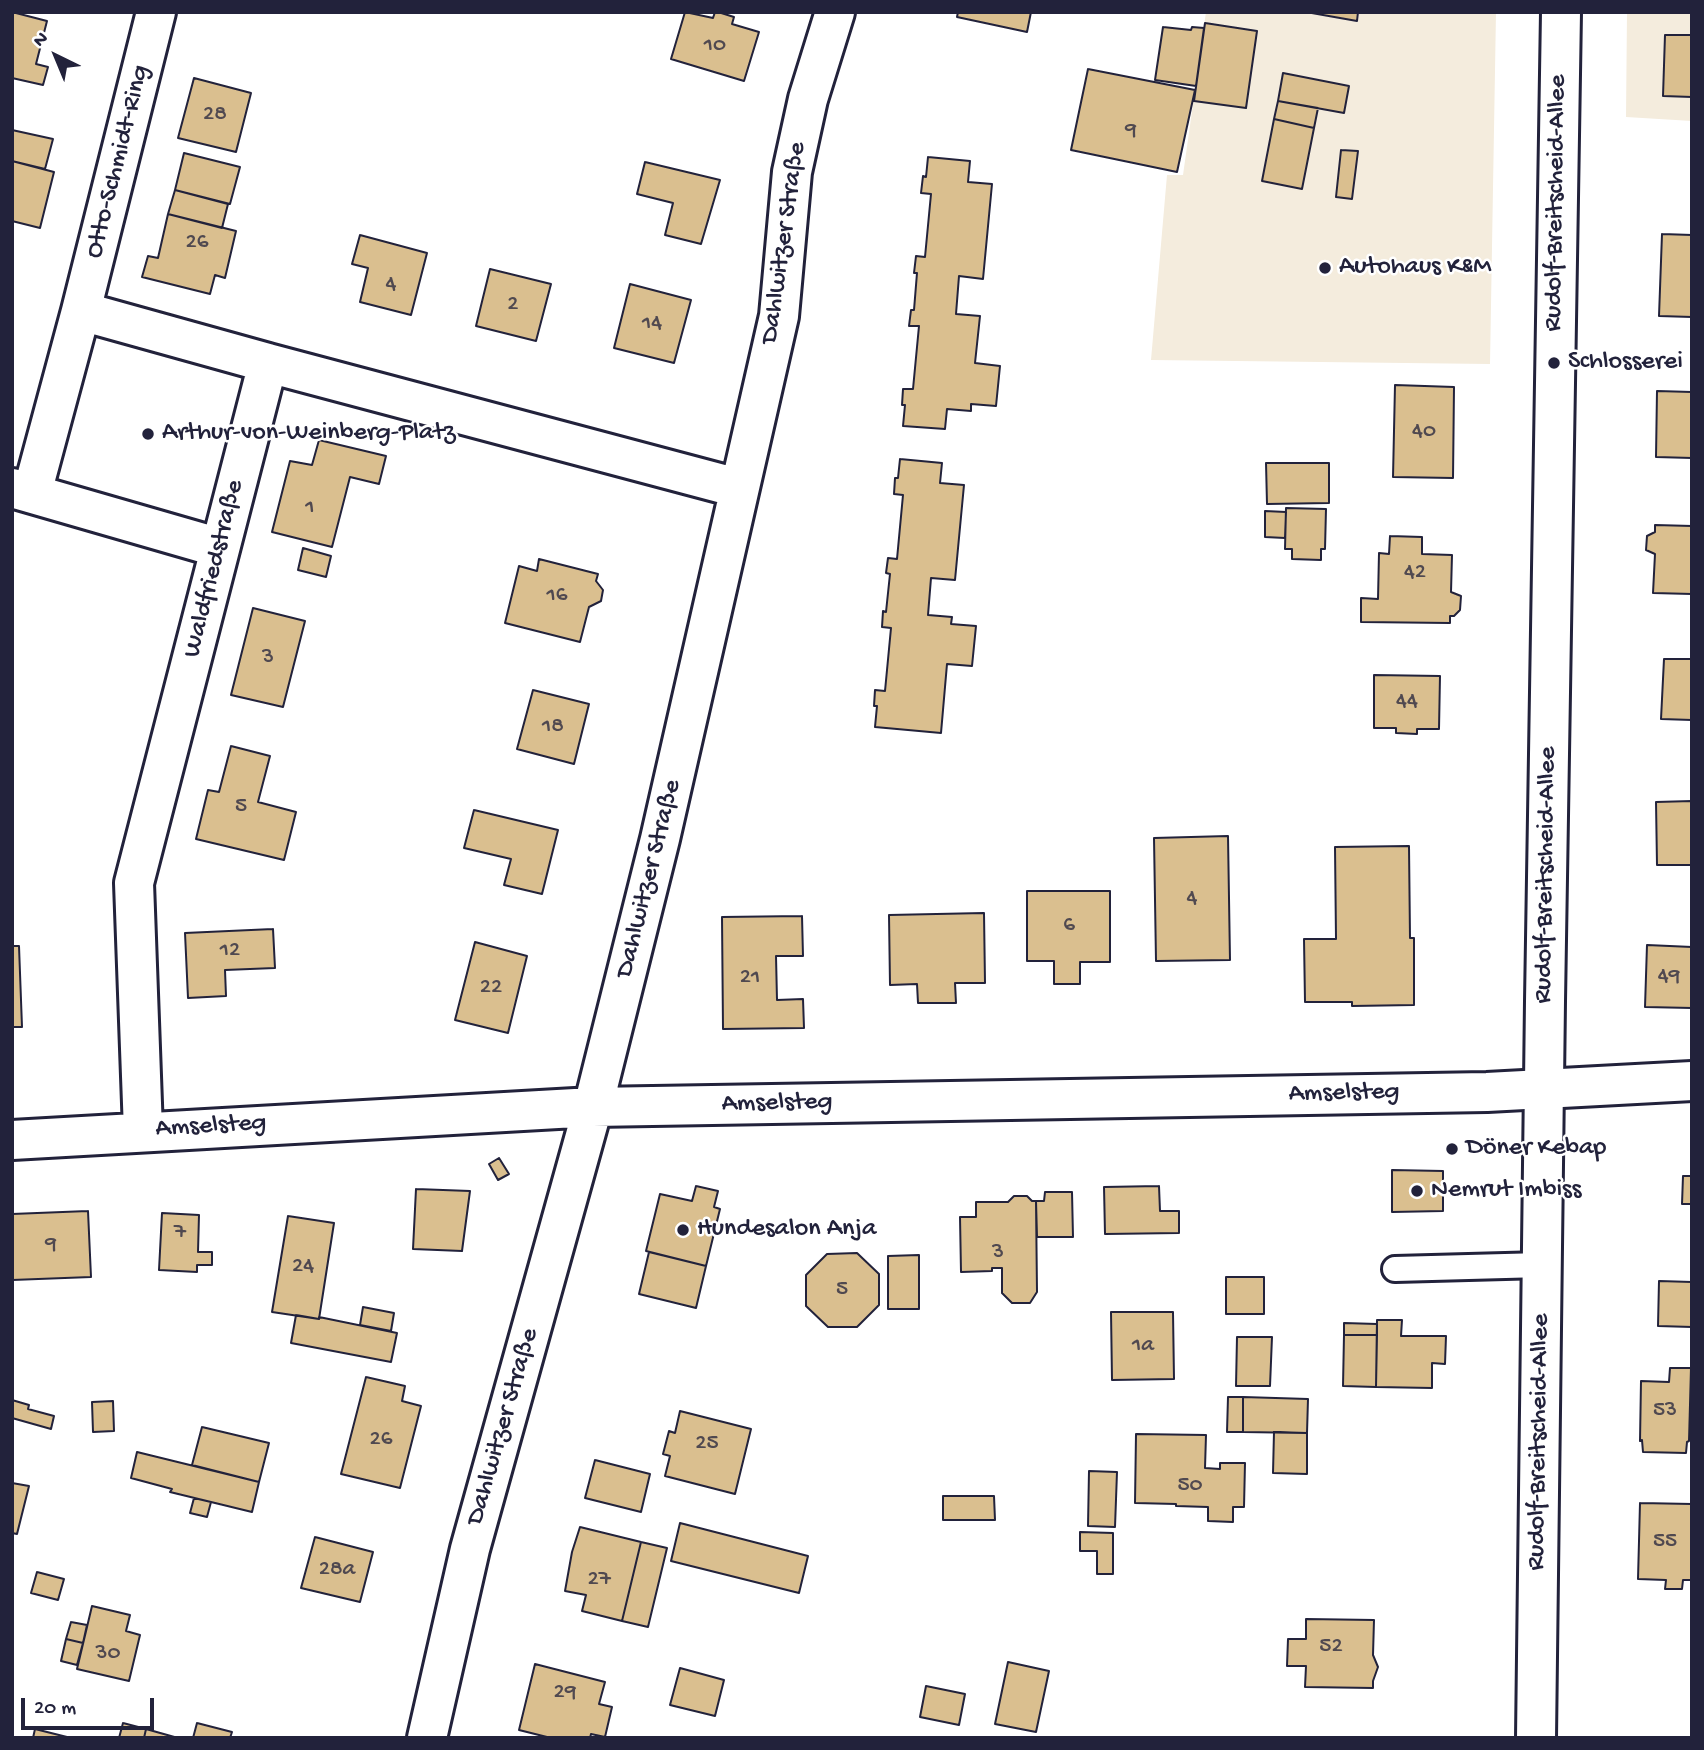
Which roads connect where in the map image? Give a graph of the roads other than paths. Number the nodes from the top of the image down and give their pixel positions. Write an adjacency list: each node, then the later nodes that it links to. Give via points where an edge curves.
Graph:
1 (156, 12): 4 (street, Otto-Schmidt-Ring)
2 (835, 12): 6 (street, Dahlwitzer Straße, via 792,172 779,316)
3 (1561, 12): 10 (street, Rudolf-Breitscheid-Allee)
4 (81, 311): 5 (street); 7 (street, Otto-Schmidt-Ring)
5 (268, 363): 6 (street); 8 (street, Waldfriedstraße)
6 (738, 488): 11 (street, Dahlwitzer Straße, via 663,825)
7 (22, 490): 8 (street, Otto-Schmidt-Ring)
8 (220, 548): 12 (street, Waldfriedstraße, via 134,883)
9 (1692, 1081): 10 (street, Amselsteg)
10 (1543, 1089): 11 (street, Amselsteg); 14 (street, Rudolf-Breitscheid-Allee)
11 (593, 1107): 12 (street, Amselsteg); 16 (street, Dahlwitzer Straße, via 470,1549)
12 (143, 1131): 13 (street, Amselsteg)
13 (12, 1140)
14 (1542, 1265): 15 (lane); 17 (street, Rudolf-Breitscheid-Allee)
15 (1395, 1269)
16 (427, 1738)
17 (1536, 1738)

